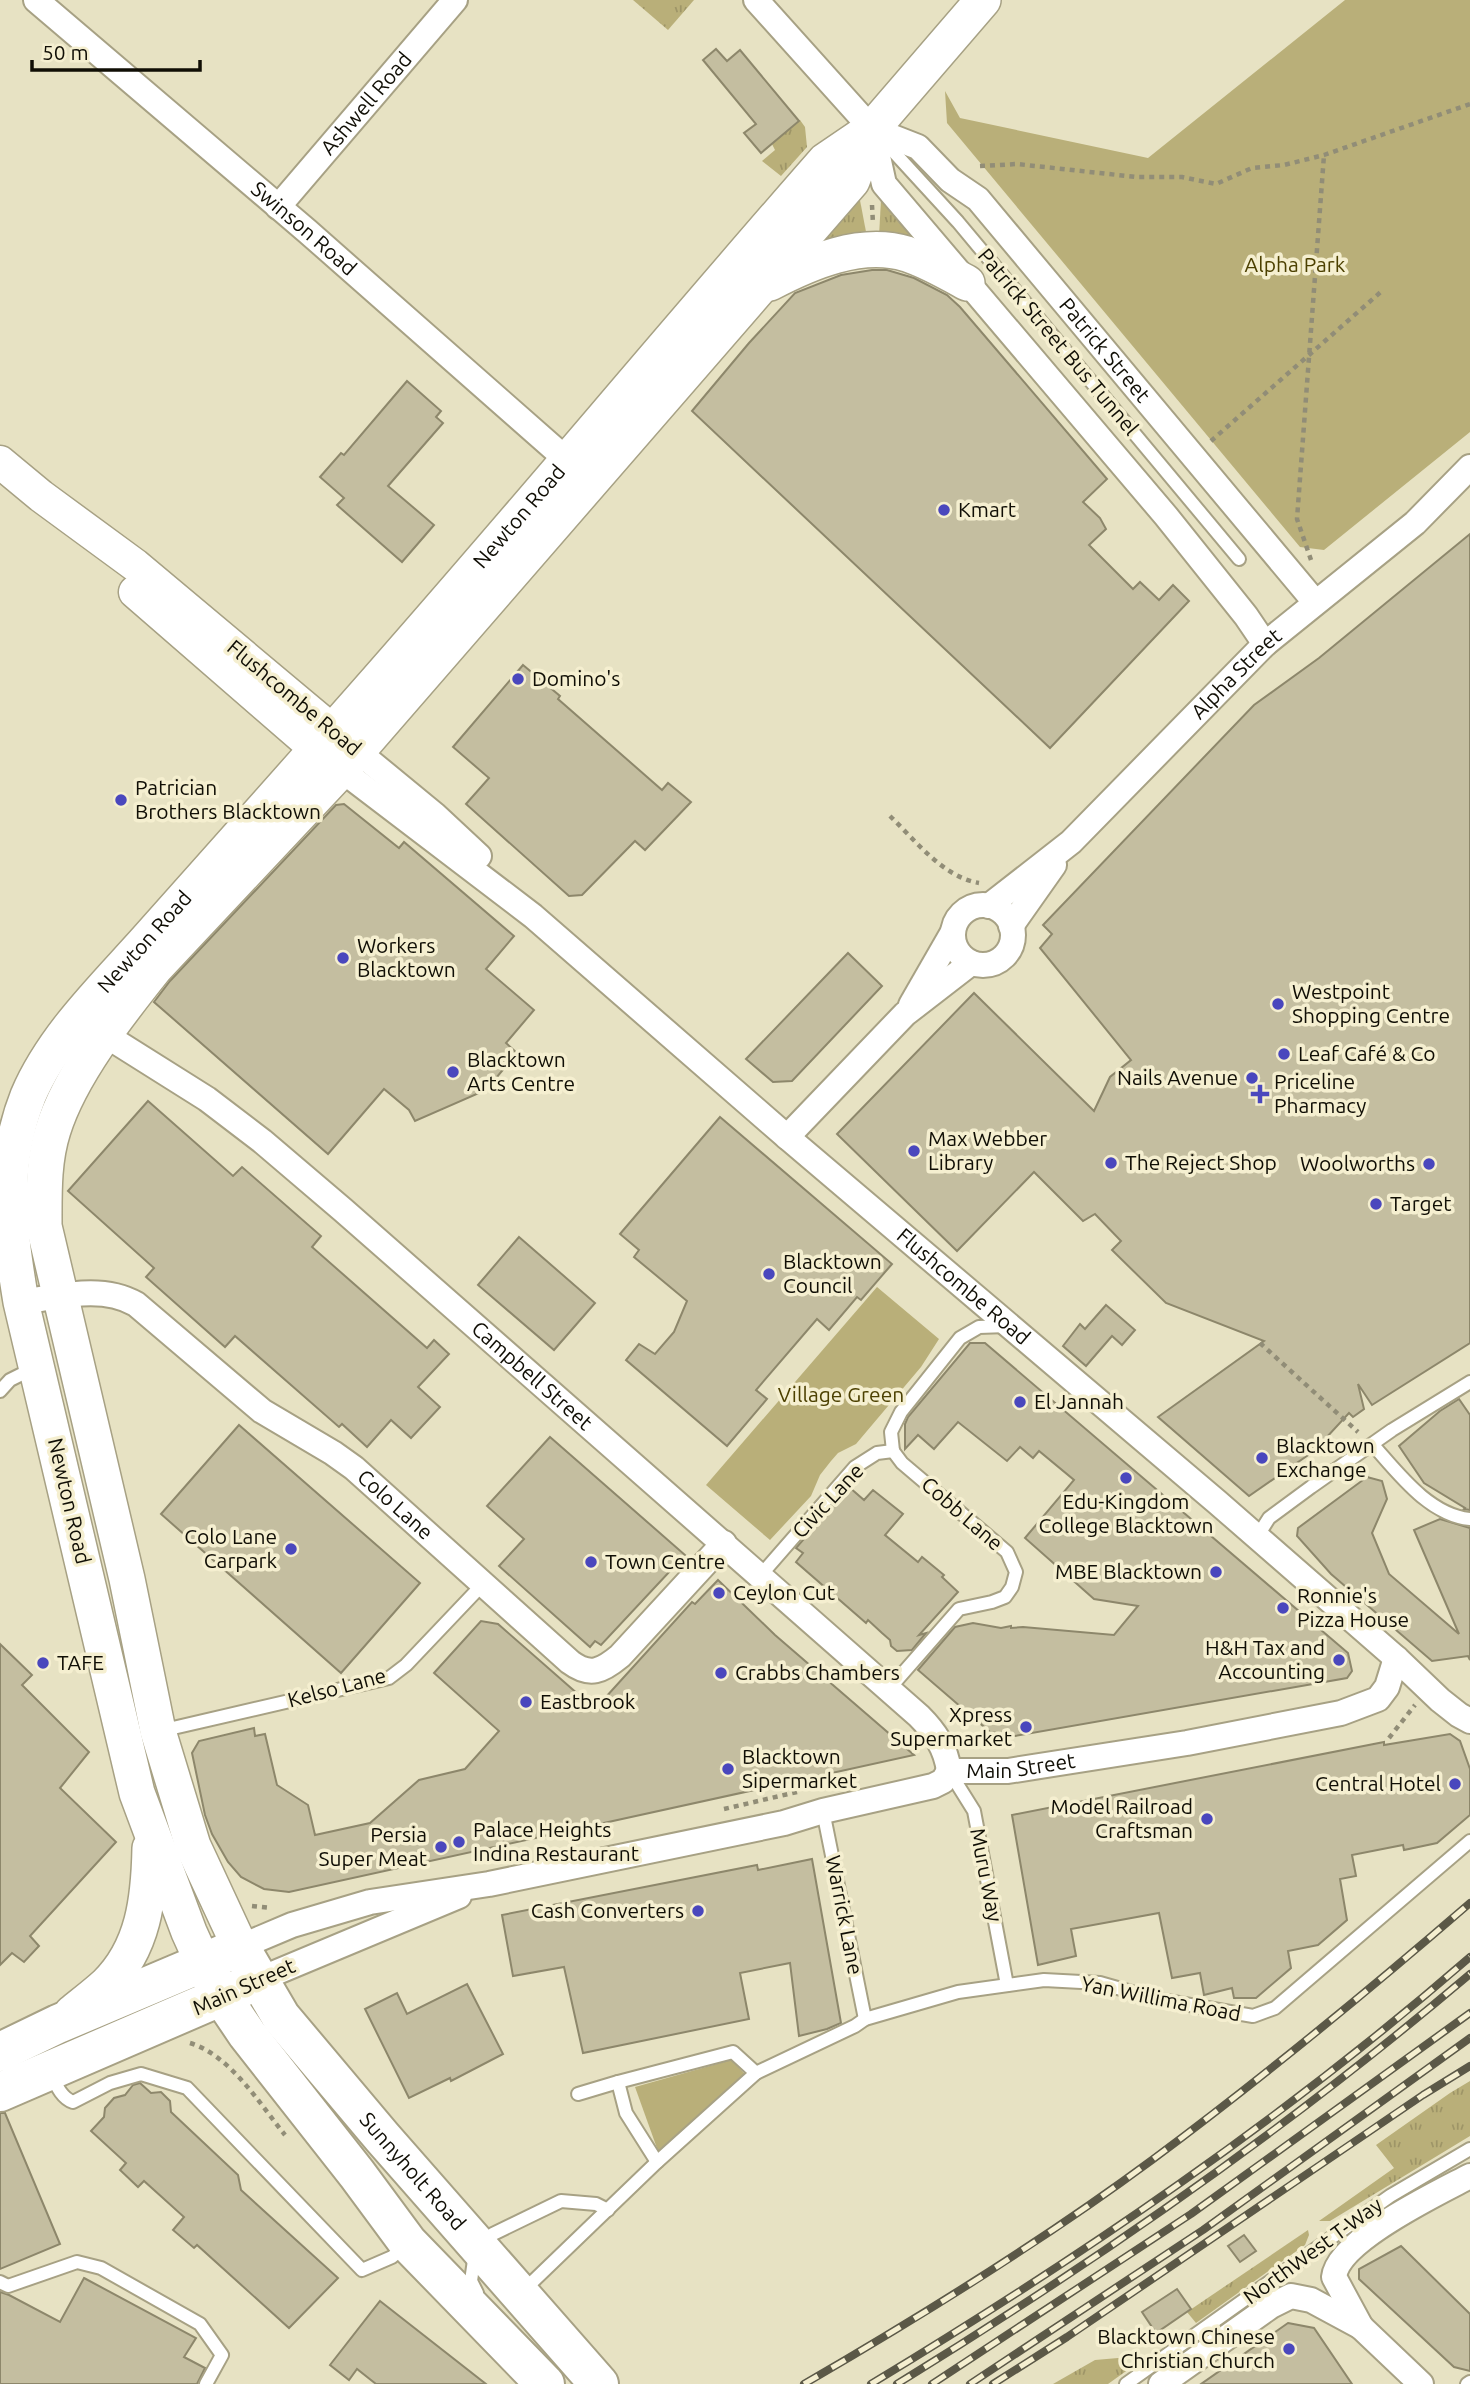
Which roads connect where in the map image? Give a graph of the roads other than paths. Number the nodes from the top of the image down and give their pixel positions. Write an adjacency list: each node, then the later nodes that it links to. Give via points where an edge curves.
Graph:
1 (36, 0): 6 (street, Swinson Road)
2 (455, 0): 6 (street, Ashwell Road)
3 (756, 0): 5 (street, Patrick Street)
4 (983, 0): 5 (main road, Newton Road)
5 (872, 129): 7 (street, Patrick Street, via 884,184); 8 (main road, Newton Road, via 852,181); 9 (main road, Newton Road, via 825,161); 14 (lane, Patrick Street Bus Tunnel, via 958,222); 15 (street, Patrick Street, via 918,147 950,180 978,199)
6 (278, 207): 9 (street, Swinson Road)
7 (967, 283): 8 (main road, via 929,262 873,249 806,265); 16 (street, Patrick Street, via 1166,516)
8 (757, 290): 17 (main road, Newton Road)
9 (567, 460): 17 (main road, Newton Road)
10 (0, 462): 17 (street, Flushcombe Road, via 41,496 121,580)
11 (1470, 467): 13 (street, Alpha Street)
12 (1470, 494): 13 (street, Alpha Street)
13 (1415, 523): 15 (street, Alpha Street)
14 (1239, 559)
15 (1315, 602): 16 (street, Alpha Street)
16 (1265, 644): 18 (street, Alpha Street)
17 (337, 751): 24 (main road, Newton Road); 25 (street, Flushcombe Road, via 435,815 533,916)
18 (1071, 842): 19 (street, Alpha Street); 20 (street, Alpha Street)
19 (984, 895): 20 (street); 21 (street, via 958,918)
20 (1011, 926): 22 (street, via 1011,944 1000,959 986,965)
21 (953, 932): 22 (street, via 957,951); 23 (street)
22 (971, 963): 23 (street)
23 (905, 1014): 25 (street)
24 (92, 1026): 26 (main road, Newton Road, via 52,1132 43,1184 44,1226); 27 (main road, Newton Road, via 43,1066 15,1135 8,1222); 36 (street, Campbell Street, via 207,1099 262,1141)
25 (787, 1137): 28 (street, Flushcombe Road)
26 (61, 1297): 27 (street, Colo Lane); 38 (main road, Newton Road); 39 (street, Colo Lane, via 111,1293 136,1304 253,1405 354,1468)
27 (21, 1302): 29 (main road, Newton Road)
28 (1007, 1325): 33 (lane, via 979,1326 960,1338 901,1412 891,1432); 35 (street, Flushcombe Road)
29 (37, 1366): 31 (lane, via 10,1380); 40 (main road, Newton Road)
30 (1470, 1382): 32 (lane)
31 (0, 1391)
32 (1373, 1445): 34 (lane, via 1417,1492 1456,1516); 35 (lane, via 1269,1518)
33 (893, 1451): 37 (lane, Civic Lane, via 877,1453 855,1467); 42 (lane, Cobb Lane, via 1007,1552 1016,1572 1005,1597 959,1609)
34 (1470, 1519)
35 (1256, 1537): 41 (street, Flushcombe Road)
36 (724, 1543): 37 (street, Campbell Street); 39 (street, Colo Lane, via 620,1656 594,1671 586,1672 570,1662)
37 (760, 1576): 42 (street, Campbell Street)
38 (127, 1579): 40 (main road); 44 (main road, Newton Road)
39 (482, 1584): 44 (lane, Kelso Lane, via 389,1678)
40 (88, 1587): 47 (main road, Newton Road)
41 (1396, 1658): 43 (street); 45 (street, Main Street, via 1378,1699 1341,1713 1008,1771)
42 (889, 1689): 45 (street, Campbell Street, via 930,1727 947,1756)
43 (1470, 1721)
44 (158, 1731): 50 (main road, Newton Road, via 193,1846)
45 (949, 1771): 46 (street, Main Street, via 933,1786); 53 (lane, Muru Way, via 974,1811)
46 (823, 1811): 49 (street, Main Street); 55 (lane, Warrick Lane)
47 (150, 1833): 51 (main road, Newton Road); 56 (main road, via 148,1897 137,1938 119,1971)
48 (1470, 1841): 53 (lane, Yan Willima Road, via 1275,2008 1253,2016 1156,1999 1100,1983 1044,1980)
49 (489, 1884): 50 (street, Main Street, via 370,1902 292,1924); 52 (street, Main Street)
50 (240, 1947): 51 (main road, Main Street); 52 (main road, Sunnyholt Road)
51 (203, 1963): 54 (main road, Sunnyholt Road); 56 (main road, Main Street)
52 (258, 1980): 54 (main road, Main Street); 67 (main road, Sunnyholt Road, via 289,2027)
53 (1007, 1985): 55 (lane, Yan Willima Road, via 958,1992)
54 (222, 1997): 58 (main road, Main Street); 68 (main road, Sunnyholt Road)
55 (865, 2020): 59 (lane, Yan Willima Road)
56 (58, 2024): 57 (main road, Main Street)
57 (0, 2052)
58 (50, 2071): 61 (main road, Main Street); 68 (lane, via 72,2102 141,2074 187,2088 362,2270)
59 (755, 2073): 60 (lane, via 733,2052); 64 (lane, Yan Willima Road)
60 (618, 2082): 62 (lane); 64 (lane, via 626,2113)
61 (0, 2092)
62 (578, 2094)
63 (1470, 2149): 76 (lane, NorthWest T-Way, via 1391,2196)
64 (657, 2162): 66 (lane, Yan Willima Road)
65 (1470, 2176): 71 (street, via 1383,2225 1340,2261 1334,2277)
66 (608, 2210): 67 (lane, via 596,2204 561,2202); 70 (lane, Yan Willima Road)
67 (485, 2240): 70 (main road, Sunnyholt Road); 72 (lane, via 471,2281)
68 (408, 2244): 72 (main road, Sunnyholt Road)
69 (0, 2282): 73 (lane, via 8,2287 77,2262 101,2268 200,2324 222,2355)
70 (519, 2294): 75 (main road, Sunnyholt Road)
71 (1361, 2327): 77 (street, via 1311,2300 1291,2296); 78 (street)
72 (496, 2335): 74 (main road, Sunnyholt Road)
73 (206, 2384)
74 (545, 2384)
75 (599, 2384)
76 (1126, 2384)
77 (1161, 2384)
78 (1421, 2384)

